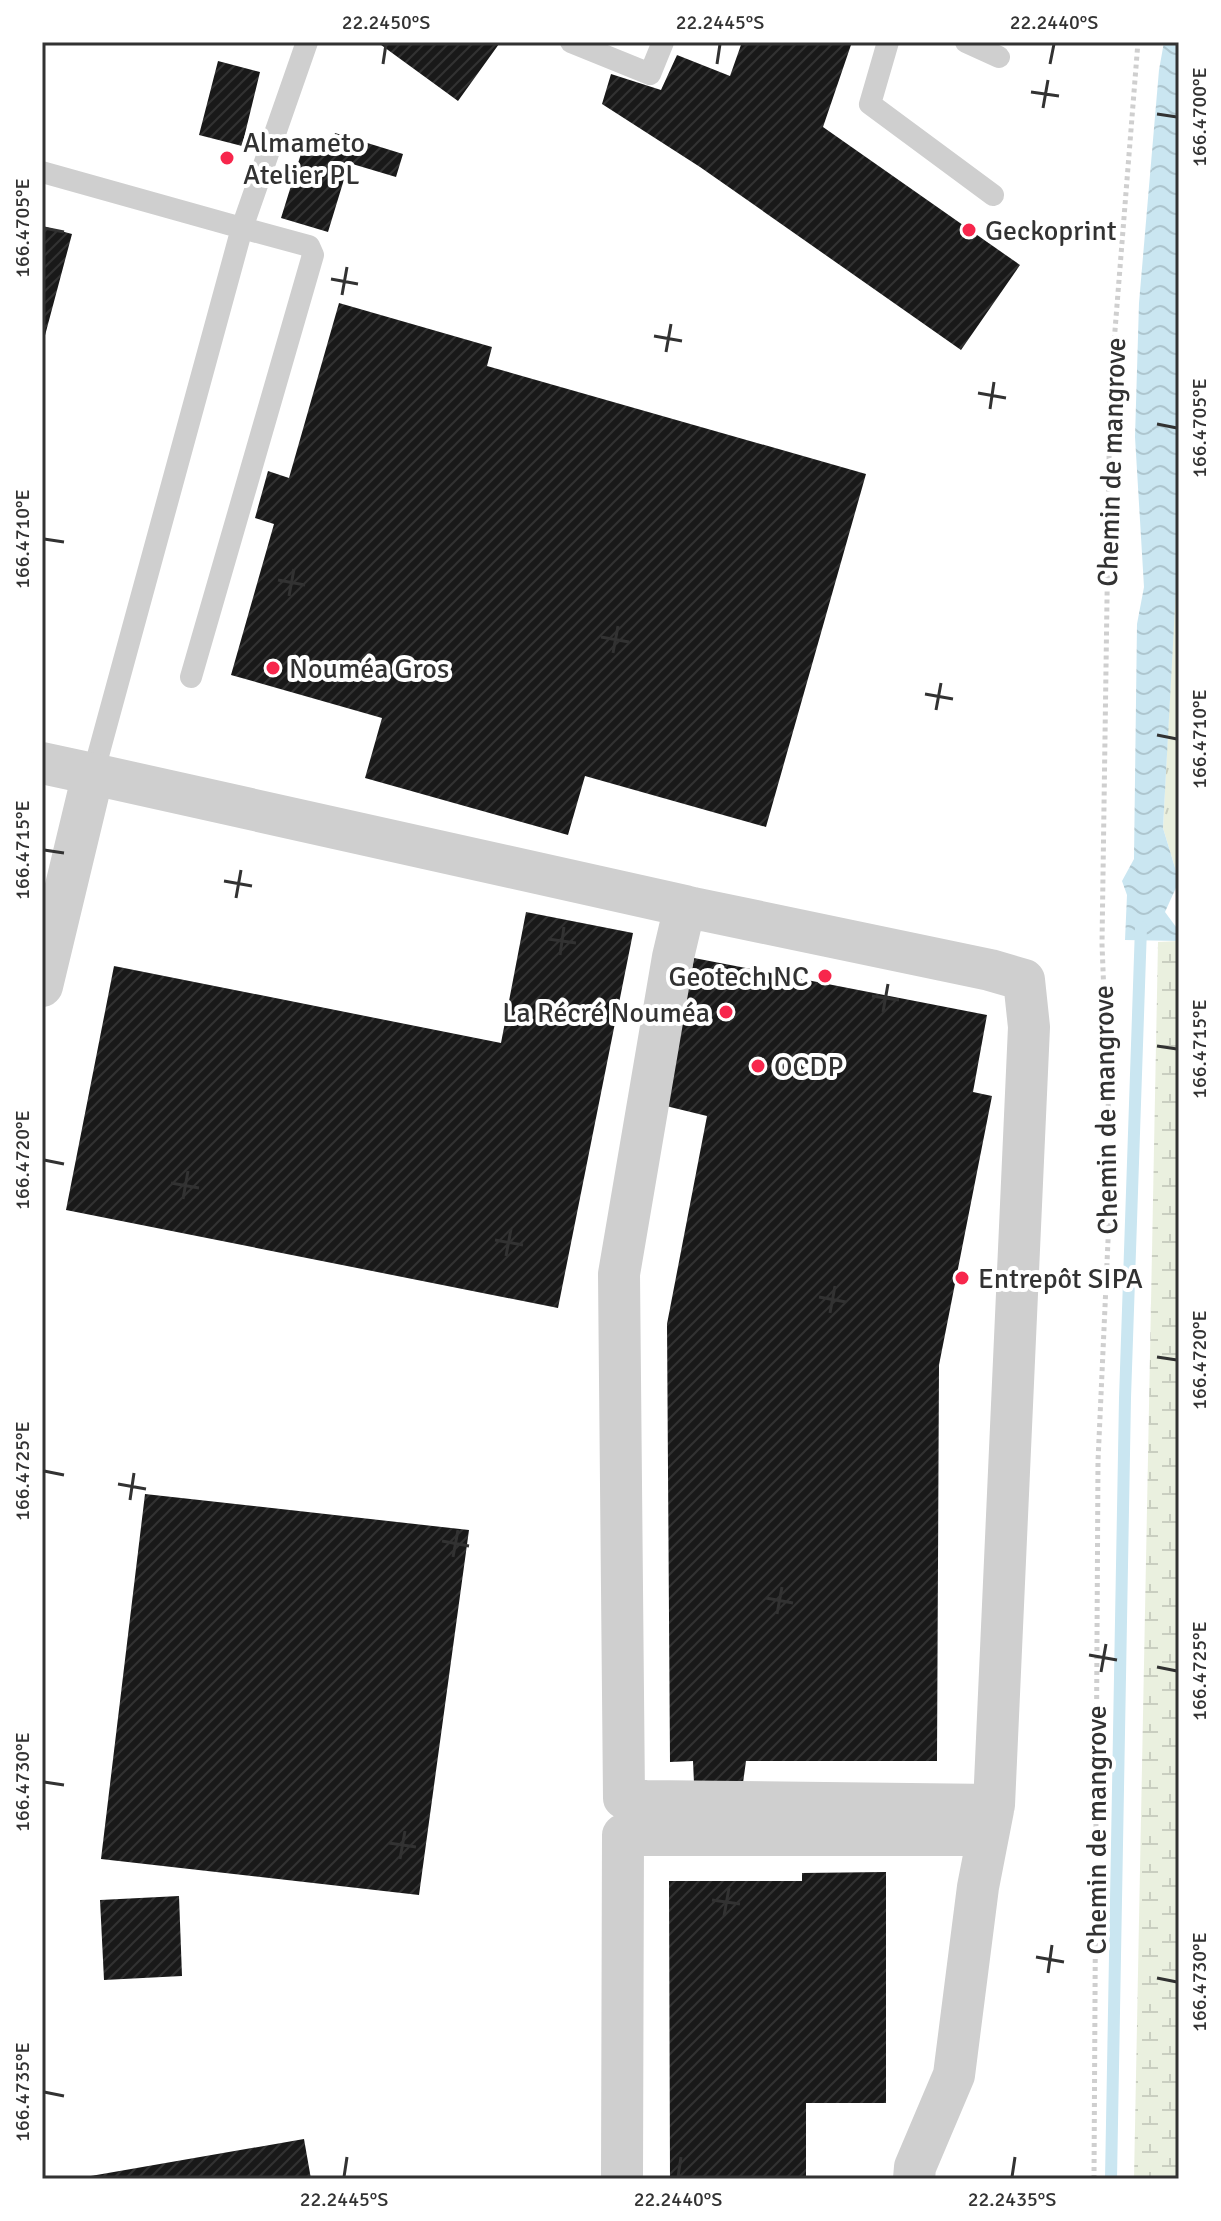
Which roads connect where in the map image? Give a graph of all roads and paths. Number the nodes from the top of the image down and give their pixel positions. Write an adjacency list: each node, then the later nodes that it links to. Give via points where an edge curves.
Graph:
1 (307, 42): 10 (lane)
2 (571, 42): 3 (lane, via 650,74)
3 (663, 42)
4 (888, 42): 9 (lane, via 870,104)
5 (966, 42): 7 (lane)
6 (1138, 42): 19 (path, Chemin de mangrove, via 1110,393 1102,944 1111,1175 1098,1461)
7 (999, 57)
8 (42, 172): 10 (lane)
9 (993, 195)
10 (242, 228): 11 (lane, via 309,246 313,255); 13 (lane)
11 (191, 677)
12 (42, 763): 13 (street)
13 (93, 774): 14 (street); 15 (street)
14 (685, 906): 16 (street, via 1024,980 1029,1027); 16 (street, via 619,1274 624,1798)
15 (42, 986)
16 (991, 1820): 17 (street, via 623,1835); 18 (street, via 954,2075)
17 (622, 2179)
18 (914, 2179)
19 (1094, 2179)

